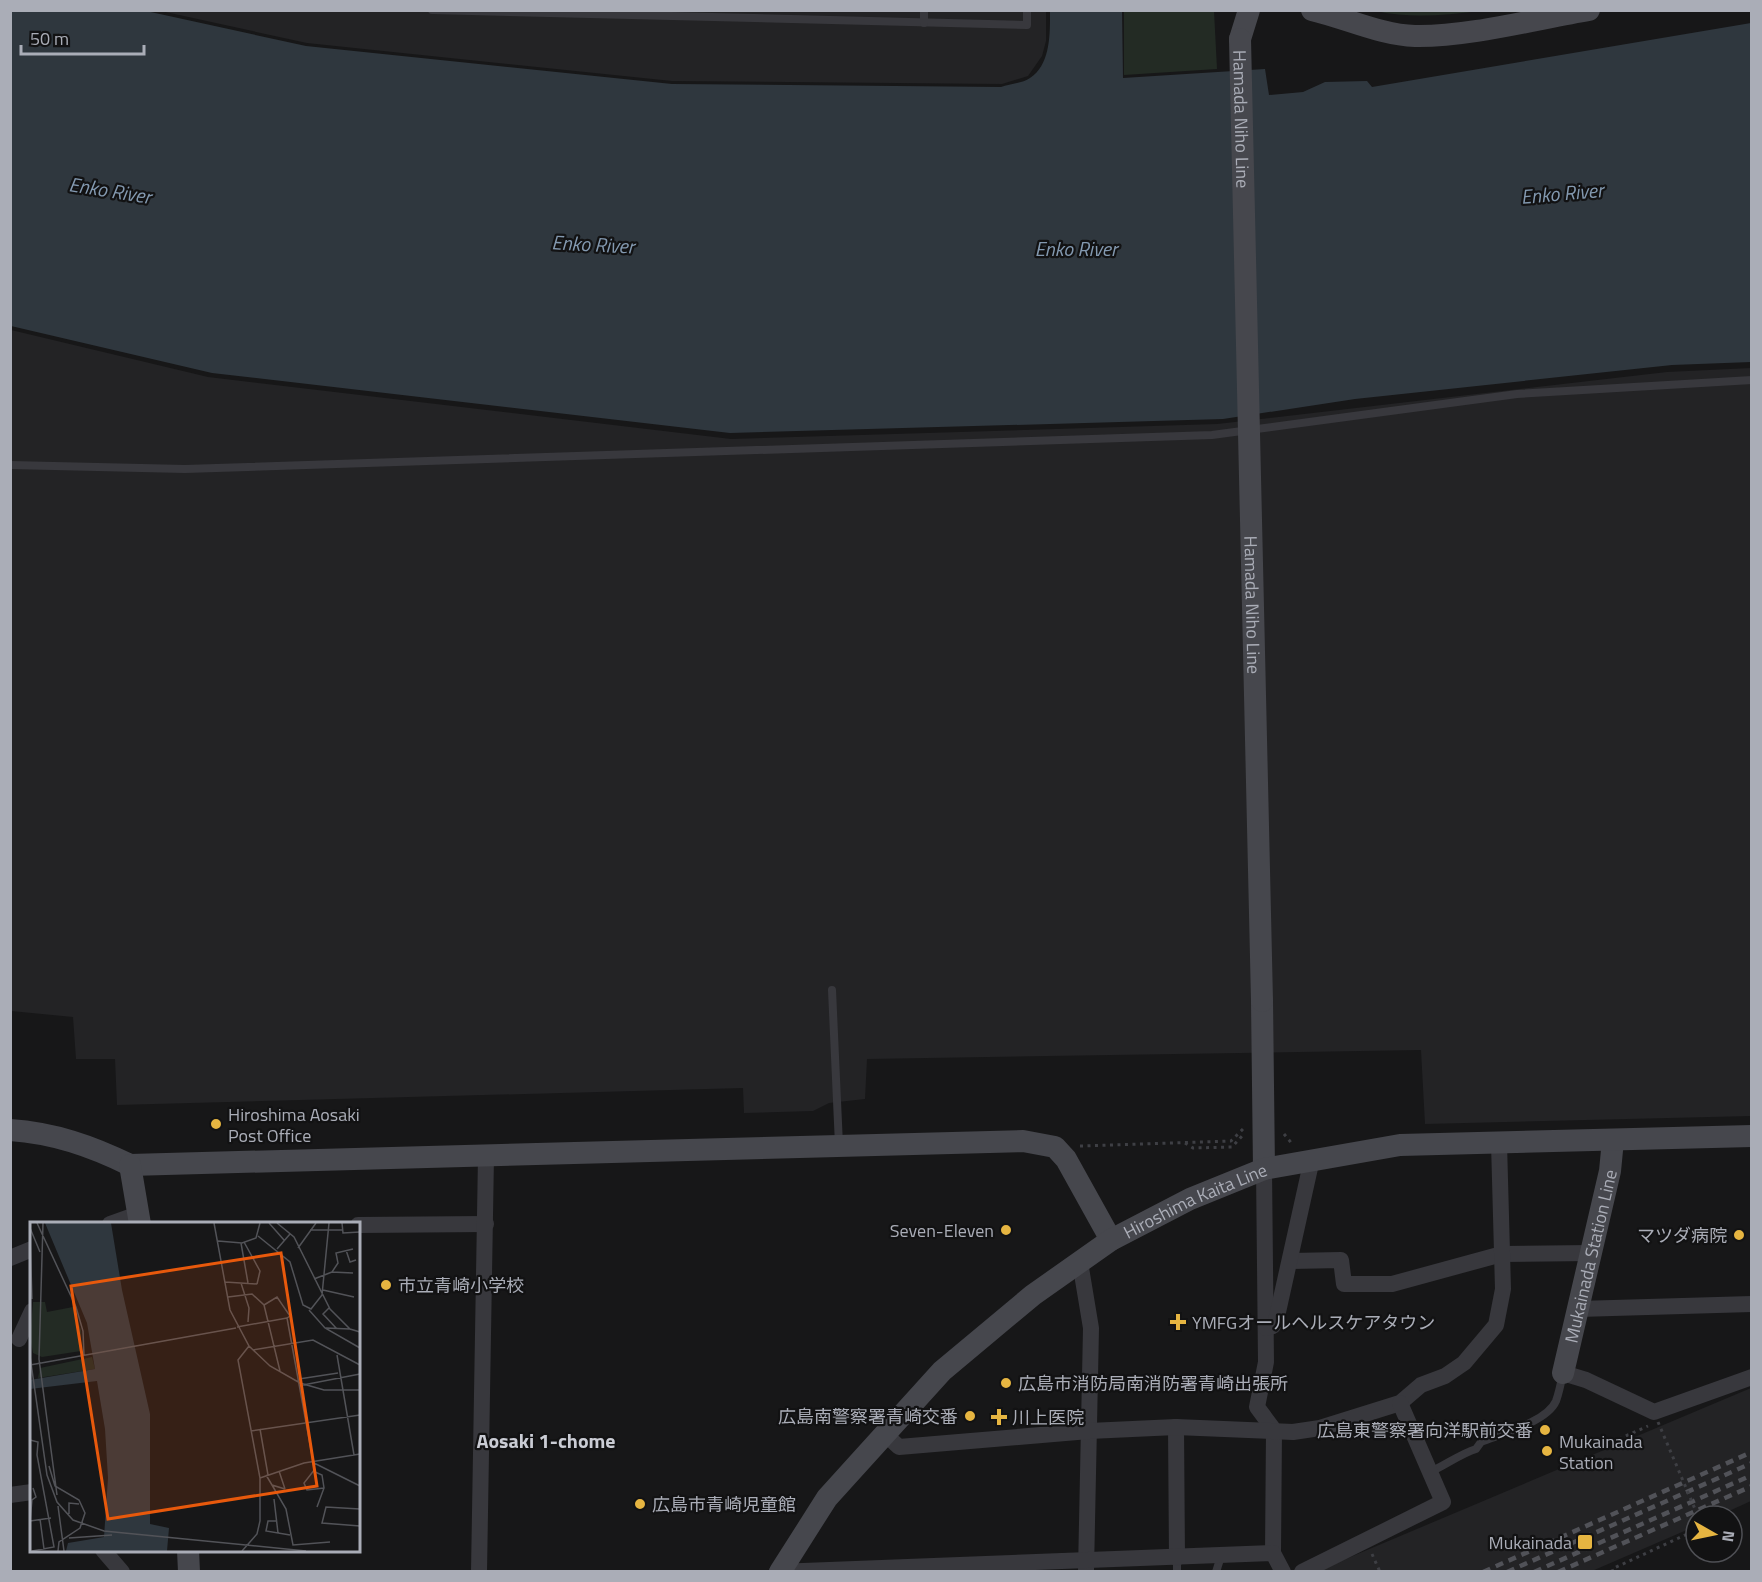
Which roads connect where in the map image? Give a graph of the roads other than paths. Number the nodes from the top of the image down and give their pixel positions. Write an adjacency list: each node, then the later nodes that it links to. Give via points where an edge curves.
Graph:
1 (432, 10): 8 (lane)
2 (924, 10): 10 (lane)
3 (1027, 10): 10 (lane, via 1027,25)
4 (1231, 10): 11 (main road, Hamada Niho Line)
5 (1249, 10): 11 (main road, Hamada Niho Line)
6 (1312, 10): 7 (main road, via 1415,36)
7 (1589, 10)
8 (467, 11): 9 (lane)
9 (731, 14): 10 (lane)
10 (924, 23)
11 (1240, 39): 23 (main road, Hamada Niho Line, bridge)
12 (1752, 380): 13 (lane, via 1517,394 1212,435 185,469)
13 (10, 465)
14 (832, 990): 19 (lane)
15 (10, 1130): 22 (main road, via 68,1139)
16 (1752, 1136): 17 (main road, Hiroshima Kaita Line)
17 (1613, 1140): 18 (main road, Hiroshima Kaita Line); 30 (main road, Mukainada Station Line)
18 (1499, 1143): 21 (main road, Hiroshima Kaita Line, via 1400,1146); 31 (street)
19 (839, 1146): 20 (main road); 28 (main road, via 1023,1141 1055,1147 1066,1159)
20 (486, 1156): 22 (main road); 26 (street)
21 (1312, 1159): 23 (main road, Hiroshima Kaita Line); 33 (street)
22 (130, 1165): 24 (main road)
23 (1264, 1169): 28 (main road, Hiroshima Kaita Line, via 1190,1199); 38 (street)
24 (139, 1219): 25 (street)
25 (122, 1222)
26 (486, 1224): 27 (street); 59 (street)
27 (360, 1225)
28 (1111, 1240): 34 (main road, Hiroshima Kaita Line)
29 (30, 1250): 32 (street)
30 (1591, 1253): 31 (street); 36 (main road, Mukainada Station Line)
31 (1502, 1254): 33 (street, via 1392,1284 1344,1284 1341,1260); 42 (street, via 1503,1289 1496,1325 1464,1363 1421,1385)
32 (10, 1258)
33 (1291, 1261): 38 (street, via 1276,1321)
34 (1080, 1262): 45 (street, via 1091,1328); 46 (main road, Hiroshima Kaita Line, via 1033,1295 942,1371)
35 (1752, 1304): 36 (street)
36 (1578, 1309): 40 (main road, Mukainada Station Line)
37 (30, 1315): 39 (street, via 19,1339)
38 (1266, 1328): 44 (street, via 1266,1362 1257,1407)
39 (30, 1336)
40 (1563, 1373): 41 (street, via 1654,1412); 47 (lane, via 1555,1403 1548,1412 1481,1442 1476,1449 1463,1452 1453,1462)
41 (1752, 1377)
42 (1400, 1403): 44 (street, via 1320,1428); 47 (street)
43 (1176, 1427): 44 (street); 45 (street); 54 (street)
44 (1274, 1430): 52 (street)
45 (1089, 1431): 46 (street, via 899,1447); 55 (street)
46 (885, 1434): 60 (main road, Hiroshima Kaita Line, via 827,1498)
47 (1430, 1472): 62 (street, via 1443,1502)
48 (30, 1492): 49 (street)
49 (10, 1495)
50 (104, 1552): 57 (street)
51 (188, 1552): 58 (main road)
52 (1273, 1553): 53 (street); 61 (street)
53 (1218, 1564): 54 (street)
54 (1177, 1565): 55 (street)
55 (1086, 1566): 56 (street)
56 (811, 1571): 60 (street)
57 (122, 1572)
58 (189, 1572)
59 (480, 1572)
60 (779, 1572)
61 (1283, 1572)
62 (1302, 1572)

